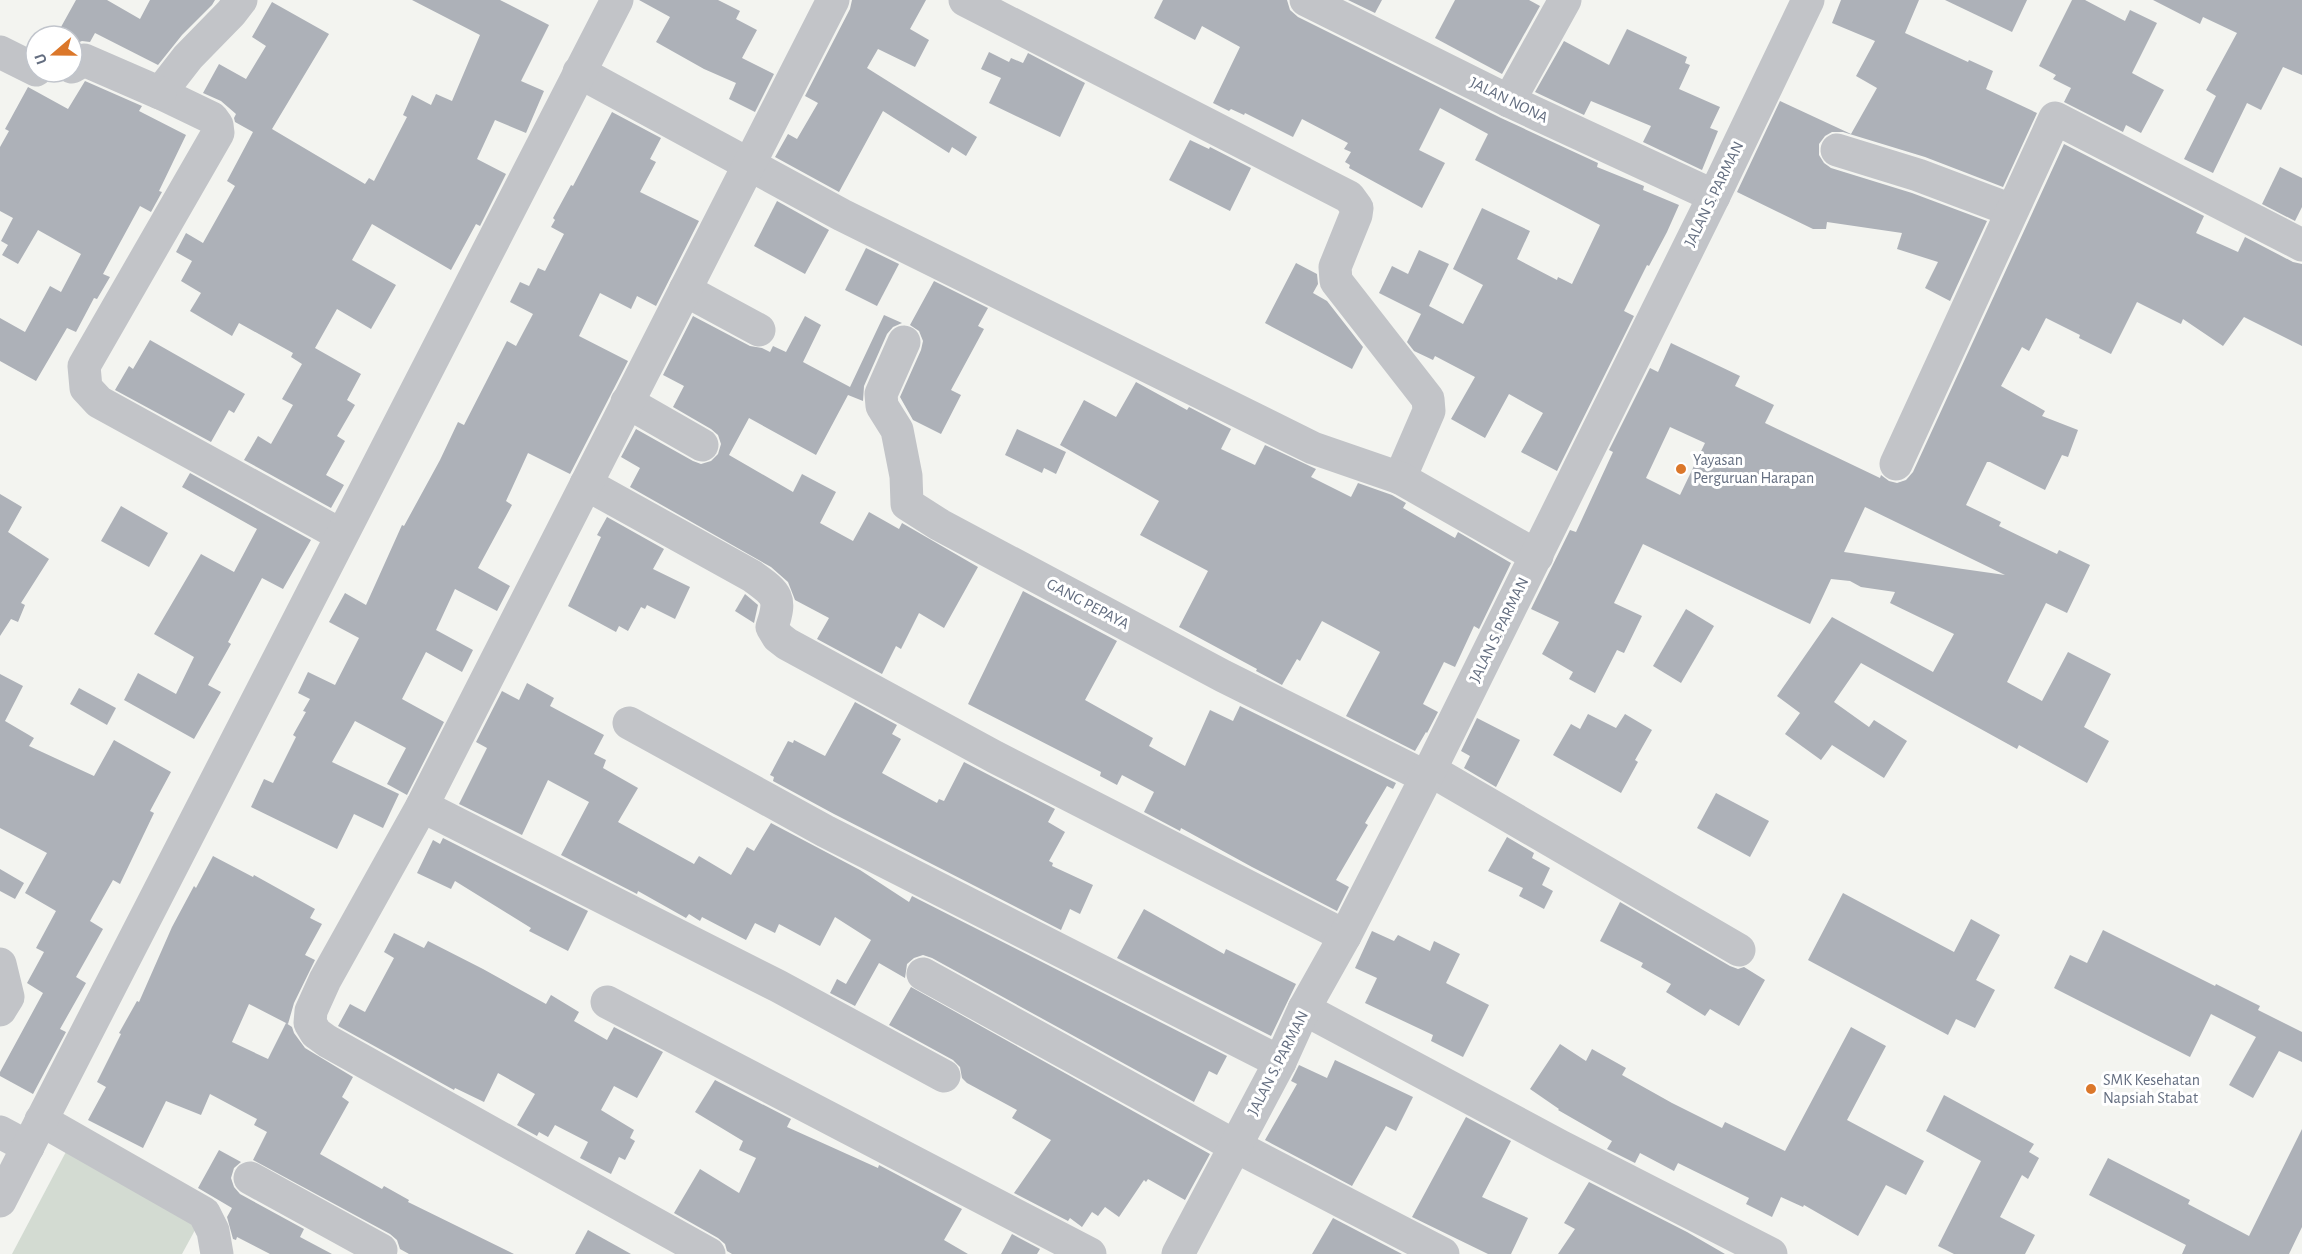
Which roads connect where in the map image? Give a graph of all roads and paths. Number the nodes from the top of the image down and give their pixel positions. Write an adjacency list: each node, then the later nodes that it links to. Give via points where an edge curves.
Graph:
1 (241, 0): 12 (street)
2 (616, 0): 11 (street)
3 (833, 0): 15 (street)
4 (965, 0): 25 (street, via 1355,202 1356,215 1335,267 1336,281 1428,399 1429,411)
5 (1306, 0): 13 (street, JALAN NONA)
6 (1565, 0): 13 (street)
7 (1808, 0): 16 (street, JALAN S. PARMAN)
8 (0, 52): 10 (street)
9 (84, 60): 12 (street)
10 (24, 64)
11 (579, 72): 15 (street); 27 (street)
12 (160, 93): 27 (street, via 212,118 218,133 84,366 86,388 99,402)
13 (1509, 101): 16 (street, JALAN NONA)
14 (1837, 150): 17 (street)
15 (749, 166): 19 (street); 25 (street, via 1313,448)
16 (1714, 196): 28 (street, JALAN S. PARMAN)
17 (2011, 210): 18 (street, via 2055,118); 24 (street)
18 (2302, 245)
19 (685, 290): 20 (street); 22 (street)
20 (759, 330)
21 (904, 342): 30 (street, GANG PEPAYA, via 881,394 882,406 897,430 906,476 906,504 1223,676)
22 (627, 402): 23 (street); 26 (street)
23 (702, 445)
24 (1896, 464)
25 (1400, 478): 28 (street)
26 (586, 484): 31 (street); 32 (street, via 771,589 778,608 772,627 787,644 994,758)
27 (341, 535): 41 (street)
28 (1536, 555): 30 (street, JALAN S. PARMAN)
29 (629, 723): 39 (street, via 825,831)
30 (1428, 773): 32 (street, JALAN S. PARMAN); 33 (street)
31 (422, 806): 40 (street, via 778,986); 47 (street, via 315,1001 310,1023 316,1033)
32 (1345, 936): 37 (street, JALAN S. PARMAN)
33 (1739, 950)
34 (0, 964): 38 (street, via 8,997)
35 (922, 974): 42 (street)
36 (607, 1002): 48 (street)
37 (1304, 1009): 39 (street, JALAN S. PARMAN); 51 (street)
38 (0, 1010)
39 (1280, 1062): 42 (street, JALAN S. PARMAN)
40 (944, 1076)
41 (23, 1133): 44 (street); 46 (street, via 204,1213 213,1231)
42 (1235, 1146): 49 (street, JALAN S. PARMAN); 50 (street)
43 (250, 1178): 45 (street)
44 (0, 1201)
45 (384, 1253)
46 (217, 1254)
47 (709, 1254)
48 (1090, 1254)
49 (1178, 1254)
50 (1443, 1254)
51 (1771, 1254)

